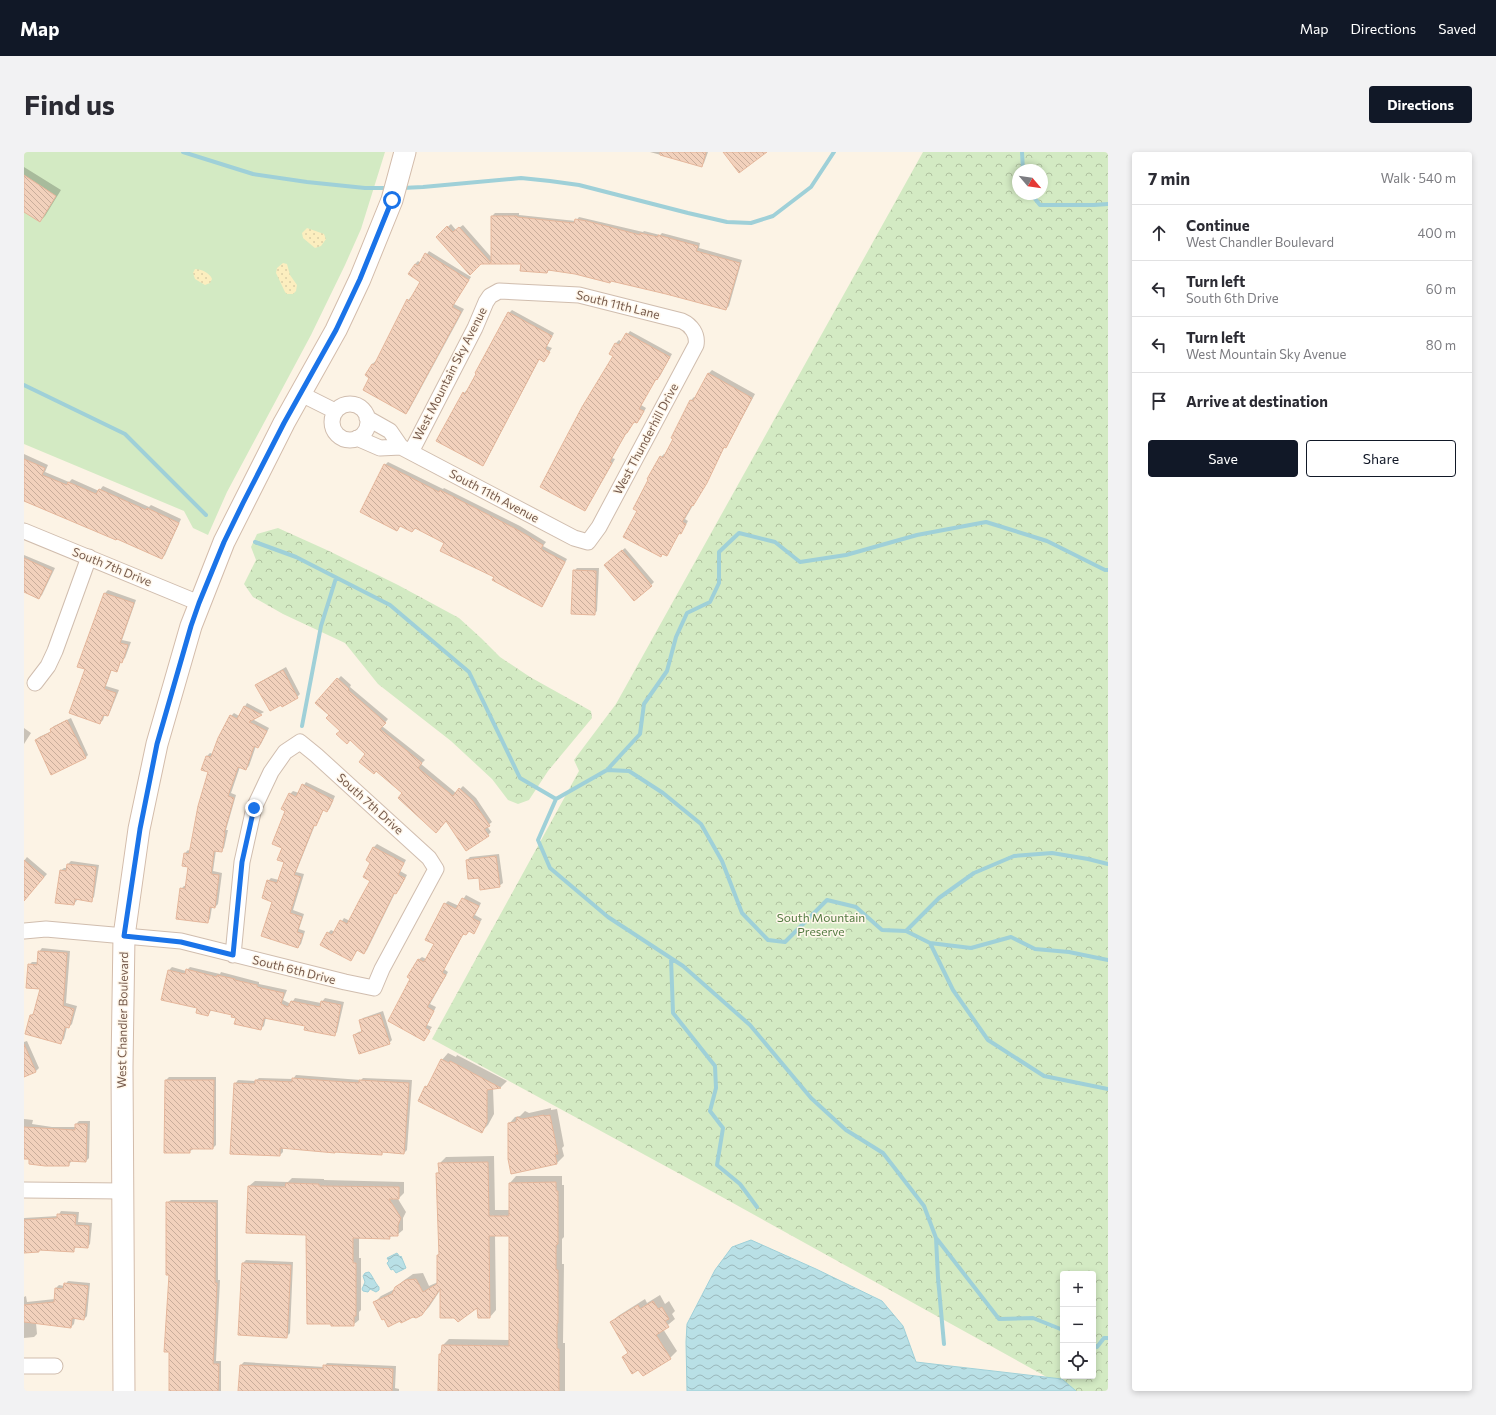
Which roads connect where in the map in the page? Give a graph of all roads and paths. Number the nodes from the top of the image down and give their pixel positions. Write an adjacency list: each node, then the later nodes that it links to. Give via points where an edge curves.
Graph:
1 (404, 159): 4 (main road, West Chandler Boulevard, via 392,200 360,279)
2 (490, 296): 3 (street, South 11th Lane, via 499,291 579,295 682,321); 8 (street, West Mountain Sky Avenue, via 475,328)
3 (695, 333): 10 (street, West Thunderhill Drive, via 696,345 599,527)
4 (301, 394): 5 (street); 12 (main road, West Chandler Boulevard, via 228,533)
5 (334, 411): 6 (street, South 11th Avenue, via 343,405 353,404 362,409); 7 (street, via 331,422 336,433 345,439)
6 (367, 418): 7 (street, via 368,423 364,432); 8 (street, South 11th Avenue, via 390,431)
7 (357, 438): 8 (street, via 380,448)
8 (406, 449): 10 (street, South 11th Avenue, via 574,538)
9 (24, 531): 11 (street, South 7th Drive)
10 (588, 542)
11 (89, 558): 12 (street, South 7th Drive); 13 (street, via 55,651)
12 (199, 603): 15 (main road, West Chandler Boulevard, via 157,744 140,829)
13 (35, 684)
14 (24, 931): 15 (street, South 6th Drive, via 46,929)
15 (124, 936): 16 (street, South 6th Drive, via 181,942); 19 (main road, West Chandler Boulevard)
16 (233, 955): 17 (street, South 6th Drive); 17 (street, South 7th Drive, via 242,862 254,808 271,772 285,752 300,742 429,858 436,869)
17 (374, 988)
18 (24, 1190): 19 (street)
19 (123, 1191): 22 (main road, West Chandler Boulevard)
20 (24, 1366): 21 (street)
21 (55, 1366)
22 (124, 1391)

